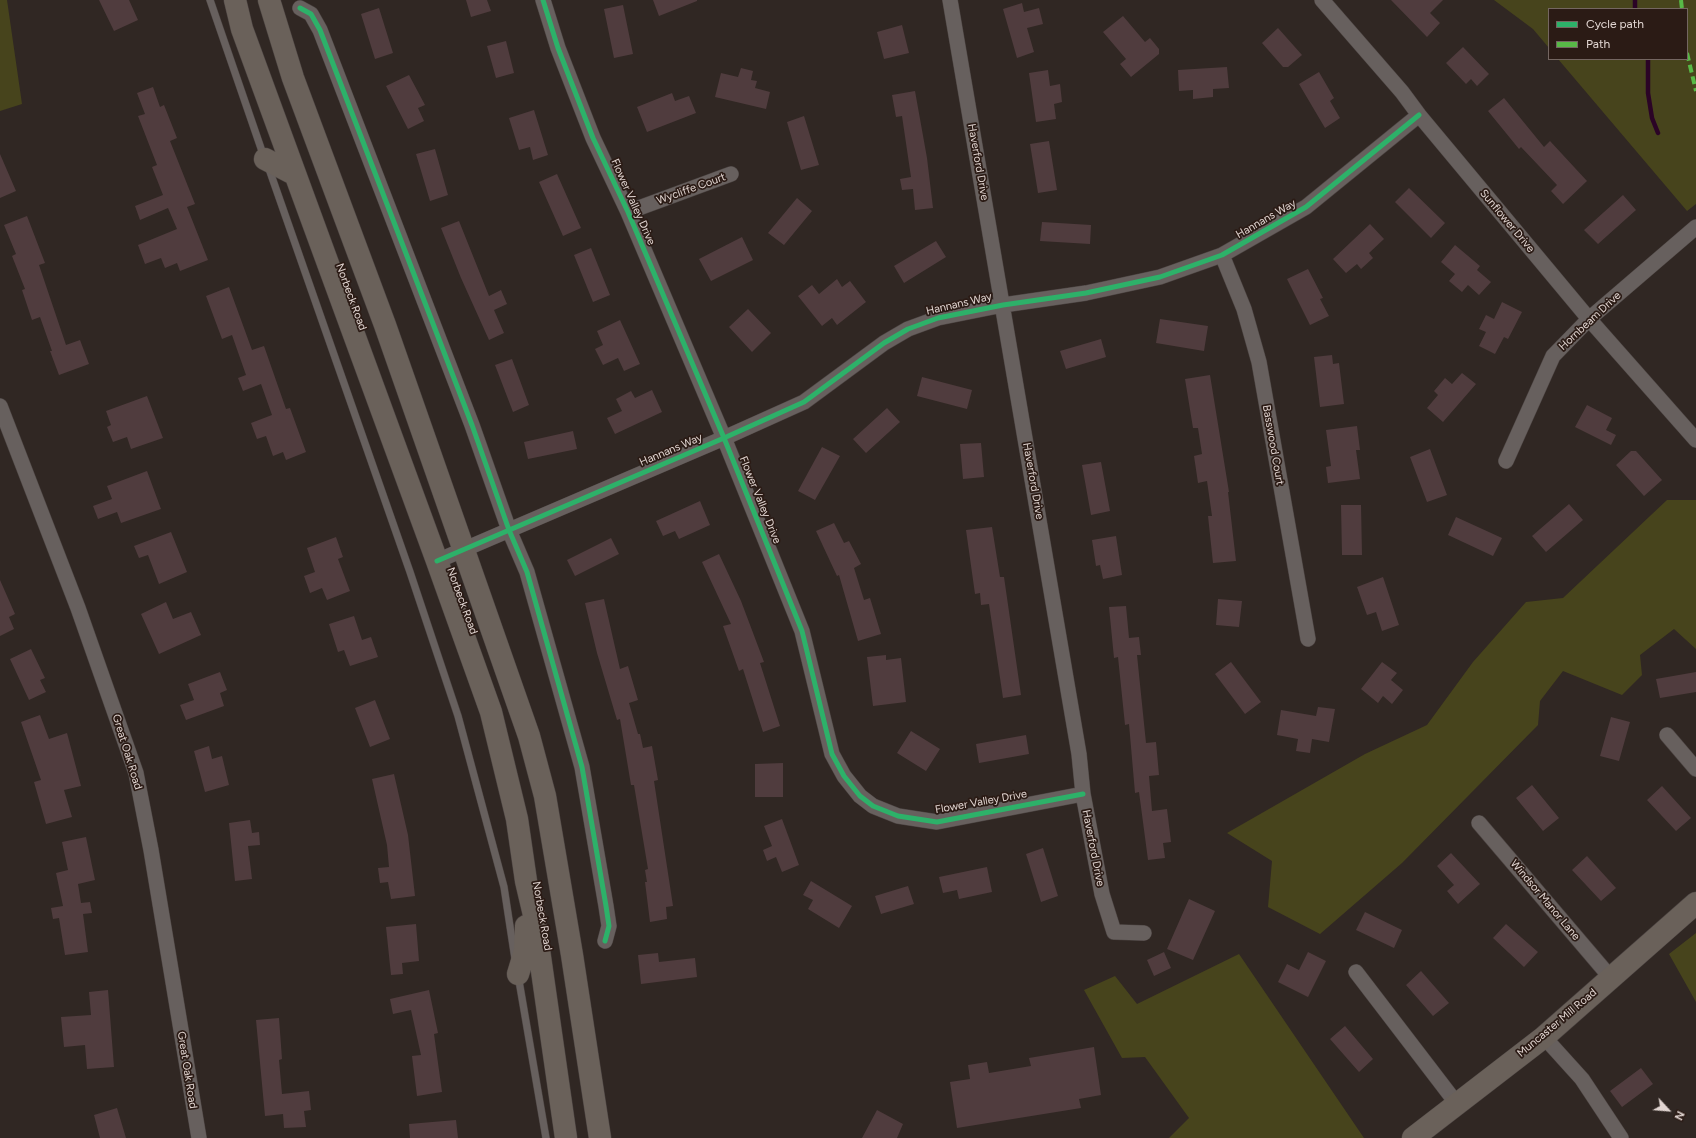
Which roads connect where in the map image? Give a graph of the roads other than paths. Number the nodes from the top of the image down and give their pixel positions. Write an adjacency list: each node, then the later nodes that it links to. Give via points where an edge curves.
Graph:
1 (210, 0): 9 (lane)
2 (235, 0): 10 (main road, Norbeck Road, via 242,28)
3 (269, 0): 22 (main road, Norbeck Road, via 293,78 380,311)
4 (543, 0): 12 (street, Flower Valley Drive, via 558,48 590,131)
5 (950, 0): 15 (street, Haverford Drive)
6 (1322, 0): 8 (street, Sunflower Drive)
7 (300, 8): 21 (street, via 311,14 320,30 472,426)
8 (1419, 115): 14 (street, Hannans Way, via 1306,207); 16 (street, Sunflower Drive)
9 (265, 159): 10 (main road); 34 (lane, via 458,716 504,887)
10 (294, 174): 23 (main road, Norbeck Road)
11 (731, 174): 12 (street, Wycliffe Court)
12 (628, 212): 18 (street, Flower Valley Drive)
13 (1696, 227): 16 (street, Hornbeam Drive)
14 (1222, 255): 15 (street, Hannans Way, via 1160,277 1086,293); 24 (street, Basswood Court, via 1244,309 1259,362)
15 (1003, 305): 18 (street, Hannans Way, via 938,318 908,329 804,402); 27 (street, Haverford Drive, via 1079,754)
16 (1589, 319): 19 (street, Sunflower Drive); 20 (street, Hornbeam Drive, via 1553,356)
17 (0, 406): 38 (street, Great Oak Road, via 79,610 136,773)
18 (724, 438): 21 (street, Hannans Way); 27 (street, Flower Valley Drive, via 802,631 832,754 844,776 860,796 873,806 898,816 937,822)
19 (1696, 440)
20 (1506, 461)
21 (509, 530): 22 (street, Hannans Way); 32 (street, via 527,572 582,767 609,926)
22 (464, 549): 23 (street, Hannans Way); 41 (main road, Norbeck Road, via 529,736 545,796)
23 (438, 561): 29 (main road, Norbeck Road, via 491,712 517,819)
24 (1308, 639)
25 (1667, 735): 26 (street)
26 (1696, 769)
27 (1083, 794): 31 (street, Haverford Drive, via 1102,894 1114,932)
28 (1479, 823): 35 (street, Windsor Manor Lane)
29 (526, 881): 34 (main road, via 527,935); 40 (main road, Norbeck Road, via 534,916)
30 (1696, 903): 35 (main road, Muncaster Mill Road)
31 (1144, 934)
32 (605, 941)
33 (1356, 972): 37 (street)
34 (518, 974): 39 (lane)
35 (1611, 978): 36 (main road, Muncaster Mill Road)
36 (1544, 1037): 37 (main road, Muncaster Mill Road); 43 (street, via 1582,1079)
37 (1457, 1104): 42 (main road, Muncaster Mill Road)
38 (199, 1138)
39 (546, 1138)
40 (566, 1138)
41 (600, 1138)
42 (1413, 1138)
43 (1621, 1138)

